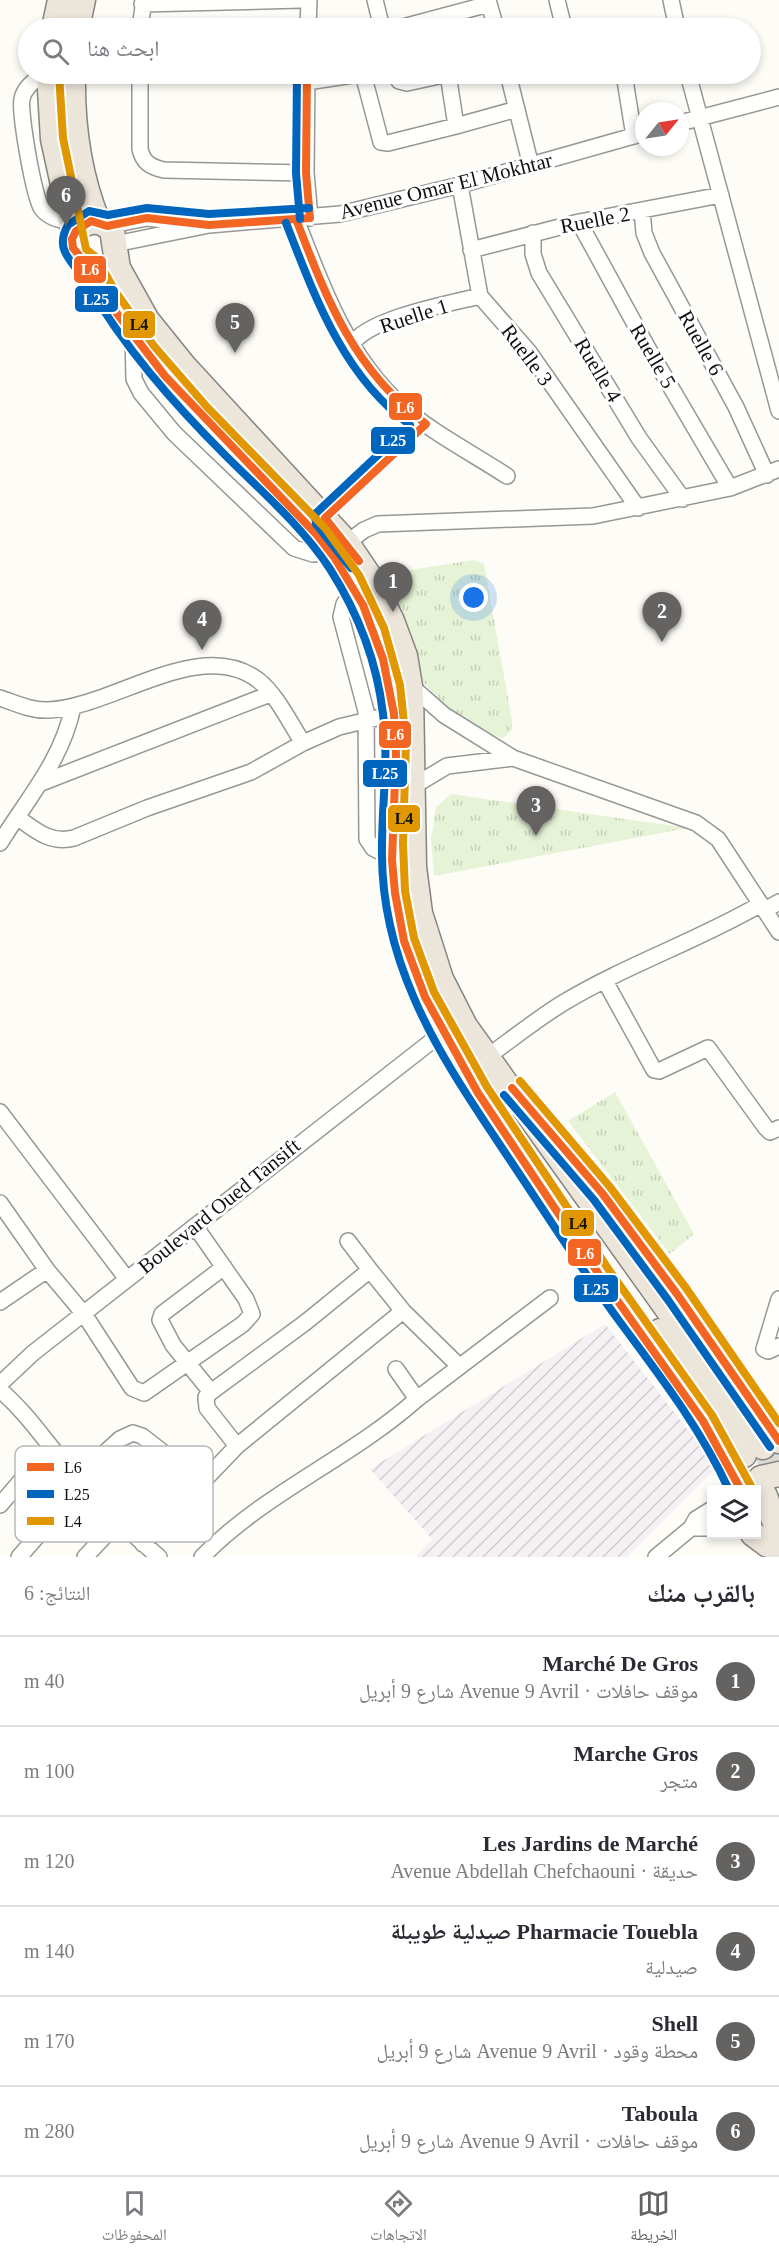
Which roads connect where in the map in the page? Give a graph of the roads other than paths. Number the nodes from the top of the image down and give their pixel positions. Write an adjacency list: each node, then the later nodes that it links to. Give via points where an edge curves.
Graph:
1 (60, 0): 10 (highway)
2 (83, 0): 11 (highway)
3 (301, 0): 8 (street)
4 (309, 0): 13 (street)
5 (375, 0): 14 (street)
6 (556, 0): 17 (street)
7 (671, 0): 18 (street)
8 (143, 2): 12 (street)
9 (489, 2): 15 (street); 16 (street)
10 (56, 18)
11 (79, 18)
12 (141, 18)
13 (308, 18)
14 (380, 18)
15 (452, 18)
16 (493, 18)
17 (561, 18)
18 (675, 18)
19 (33, 84): 43 (street, via 21,106 35,192 44,212)
20 (50, 84): 43 (highway, via 53,139)
21 (74, 84): 45 (highway, via 77,142 86,189)
22 (140, 84): 37 (street, via 140,149 151,166 164,170)
23 (307, 84): 37 (street, Ruelle 1)
24 (364, 84): 34 (street, via 381,142)
25 (450, 84): 34 (street)
26 (511, 84): 30 (street)
27 (626, 84): 32 (street)
28 (690, 84): 31 (street)
29 (779, 97): 31 (street)
30 (517, 109): 34 (street); 36 (street)
31 (698, 118): 33 (street); 39 (street)
32 (635, 119)
33 (689, 120)
34 (456, 126)
35 (635, 136): 36 (street, Avenue Omar El Mokhtar)
36 (531, 166): 38 (street, Avenue Omar El Mokhtar)
37 (306, 174): 41 (street, Ruelle 1)
38 (460, 185): 41 (street, Avenue Omar El Mokhtar); 46 (street)
39 (721, 195): 40 (street, Ruelle 2); 50 (street)
40 (642, 210): 42 (street, Ruelle 2); 51 (street, Ruelle 6, via 644,233 652,253)
41 (303, 219): 45 (street, Avenue Omar El Mokhtar); 49 (street, Ruelle 1, via 321,283)
42 (579, 222): 44 (street, Ruelle 2); 53 (street, Ruelle 5)
43 (72, 229): 45 (highway, via 84,224); 47 (highway, via 73,249)
44 (533, 232): 46 (street, Ruelle 2); 54 (street, Ruelle 4, via 533,254 539,273 639,438)
45 (109, 235): 47 (highway, via 104,262); 56 (highway, via 126,285 163,341)
46 (471, 250): 48 (street)
47 (87, 263): 56 (highway, via 133,336 199,414)
48 (480, 296): 49 (street, Ruelle 1, via 394,318); 55 (street, Ruelle 3, via 529,352)
49 (352, 345): 52 (street, Ruelle 1, via 400,404)
50 (779, 411)
51 (773, 472): 53 (street)
52 (507, 476)
53 (730, 489): 54 (street)
54 (682, 499): 55 (street)
55 (638, 507): 56 (street, via 554,519 378,524)
56 (339, 547): 57 (highway); 58 (highway, via 380,595 400,642)
57 (355, 588): 58 (highway); 63 (street, via 344,603 341,617)
58 (400, 672): 62 (highway); 65 (street, via 444,715); 66 (highway)
59 (270, 694): 61 (street, via 258,680 238,669 202,666); 64 (street); 67 (street)
60 (0, 698): 61 (street, via 46,710)
61 (73, 707): 67 (street, via 62,746)
62 (393, 714): 63 (street); 66 (highway)
63 (367, 719): 64 (street); 70 (street, via 367,839 373,848)
64 (303, 743): 68 (street, via 251,772 61,842)
65 (513, 758): 66 (street, via 447,766); 72 (street, via 696,823 718,839)
66 (404, 781): 70 (highway); 76 (highway, via 420,913 441,979 465,1026)
67 (41, 783): 68 (street)
68 (16, 816): 69 (street)
69 (0, 843)
70 (392, 858): 75 (highway, via 402,932 414,972)
71 (779, 902): 72 (street)
72 (763, 907): 73 (street); 74 (street)
73 (779, 932)
74 (605, 981): 76 (street, via 563,1003); 79 (street, via 654,1070 708,1048 766,1128 770,1132)
75 (441, 1033): 78 (highway); 81 (street, Boulevard Oued Tansift)
76 (492, 1064): 103 (highway, via 602,1193 684,1303)
77 (0, 1112): 86 (street)
78 (494, 1116): 103 (highway, via 684,1363); 106 (highway, via 613,1294 690,1400)
79 (779, 1128)
80 (0, 1203): 84 (street)
81 (195, 1226): 83 (street); 86 (street, Boulevard Oued Tansift)
82 (348, 1241): 85 (street)
83 (224, 1267): 93 (street, via 162,1314 162,1327); 93 (street, via 252,1314)
84 (47, 1270): 89 (street); 91 (street)
85 (370, 1270): 90 (street); 97 (street)
86 (127, 1280): 91 (street, Boulevard Oued Tansift)
87 (550, 1298): 94 (street)
88 (779, 1299): 92 (street, via 765,1349 768,1352)
89 (0, 1302)
90 (403, 1311): 94 (street); 102 (street)
91 (84, 1314): 93 (street, via 138,1392 151,1391); 96 (street, Boulevard Oued Tansift, via 33,1353)
92 (779, 1346)
93 (187, 1364): 97 (street)
94 (459, 1366): 98 (street)
95 (396, 1369): 98 (street)
96 (1, 1391): 99 (street)
97 (211, 1392): 102 (street, via 206,1397 207,1408)
98 (417, 1399): 122 (street, via 376,1433 257,1510)
99 (49, 1446)
100 (112, 1446): 101 (street, via 133,1433)
101 (155, 1446)
102 (237, 1446): 104 (street)
103 (762, 1447)
104 (213, 1470)
105 (779, 1474): 107 (highway, via 761,1478)
106 (739, 1485)
107 (759, 1485)
108 (15, 1488): 109 (street)
109 (0, 1505)
110 (707, 1512): 112 (street)
111 (761, 1513): 117 (highway)
112 (691, 1528): 113 (street); 123 (street)
113 (707, 1528)
114 (32, 1542): 119 (street)
115 (99, 1542): 120 (street)
116 (141, 1542): 118 (street)
117 (767, 1542)
118 (143, 1544): 121 (street)
119 (19, 1557)
120 (85, 1557)
121 (159, 1557)
122 (201, 1557)
123 (656, 1557)

